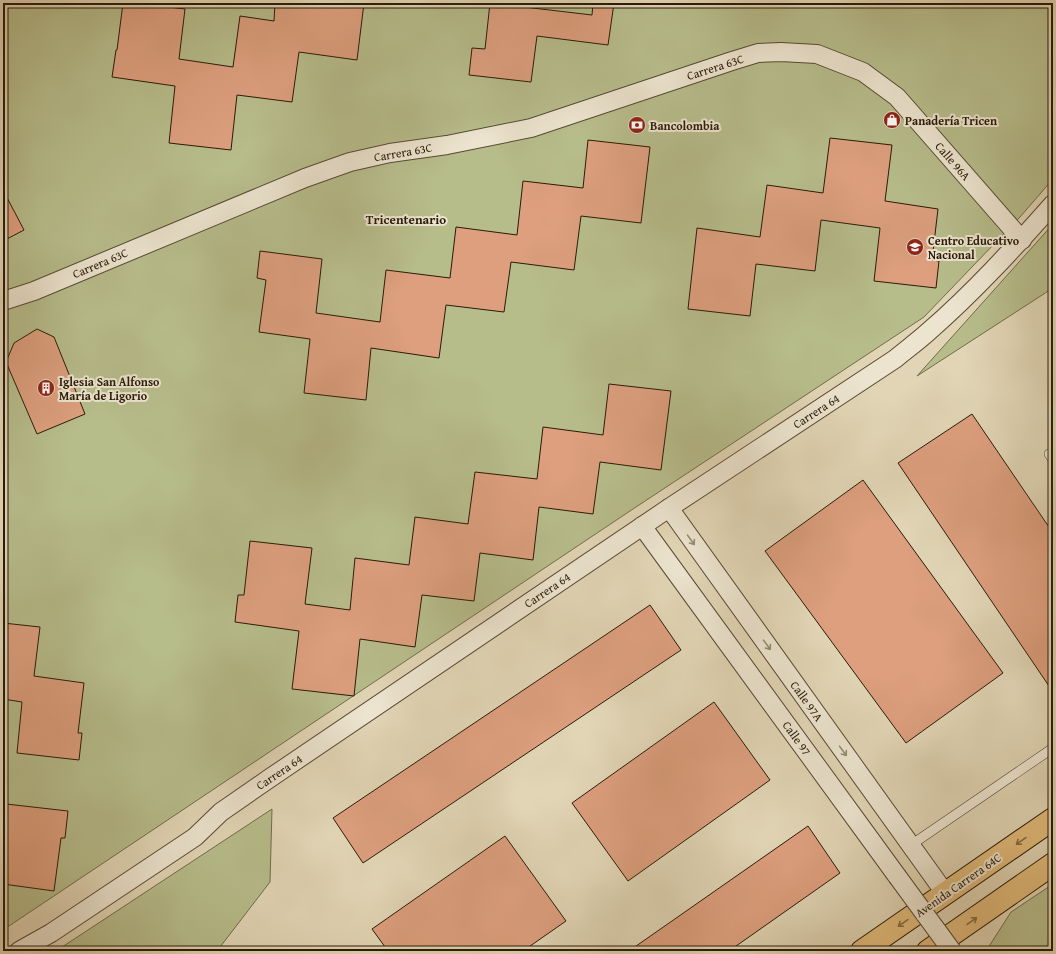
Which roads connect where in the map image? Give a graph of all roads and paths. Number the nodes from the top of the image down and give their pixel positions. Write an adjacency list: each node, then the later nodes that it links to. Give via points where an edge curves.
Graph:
1 (817, 54): 3 (street, Calle 96A, via 863,72 897,97); 4 (street, Carrera 63C, via 758,53 531,128 350,162 305,178 34,292)
2 (1053, 204): 3 (street, Carrera 64)
3 (1022, 240): 5 (street, Carrera 64, via 928,332 895,359)
4 (3, 302)
5 (669, 508): 6 (street, Carrera 64); 9 (street, Calle 97A, one-way to 9)
6 (642, 526): 12 (street, Carrera 64, via 221,812 195,837 51,933); 15 (street, Calle 97, bridge)
7 (1053, 748): 9 (lane)
8 (1053, 819): 11 (main road, Avenida Carrera 64C, one-way to 11)
9 (911, 845): 11 (street, Calle 97A)
10 (1053, 864): 14 (main road, one-way to 10)
11 (946, 893): 13 (main road, Avenida Carrera 64C, one-way to 13)
12 (19, 951)
13 (862, 951)
14 (928, 951)
15 (952, 951)

